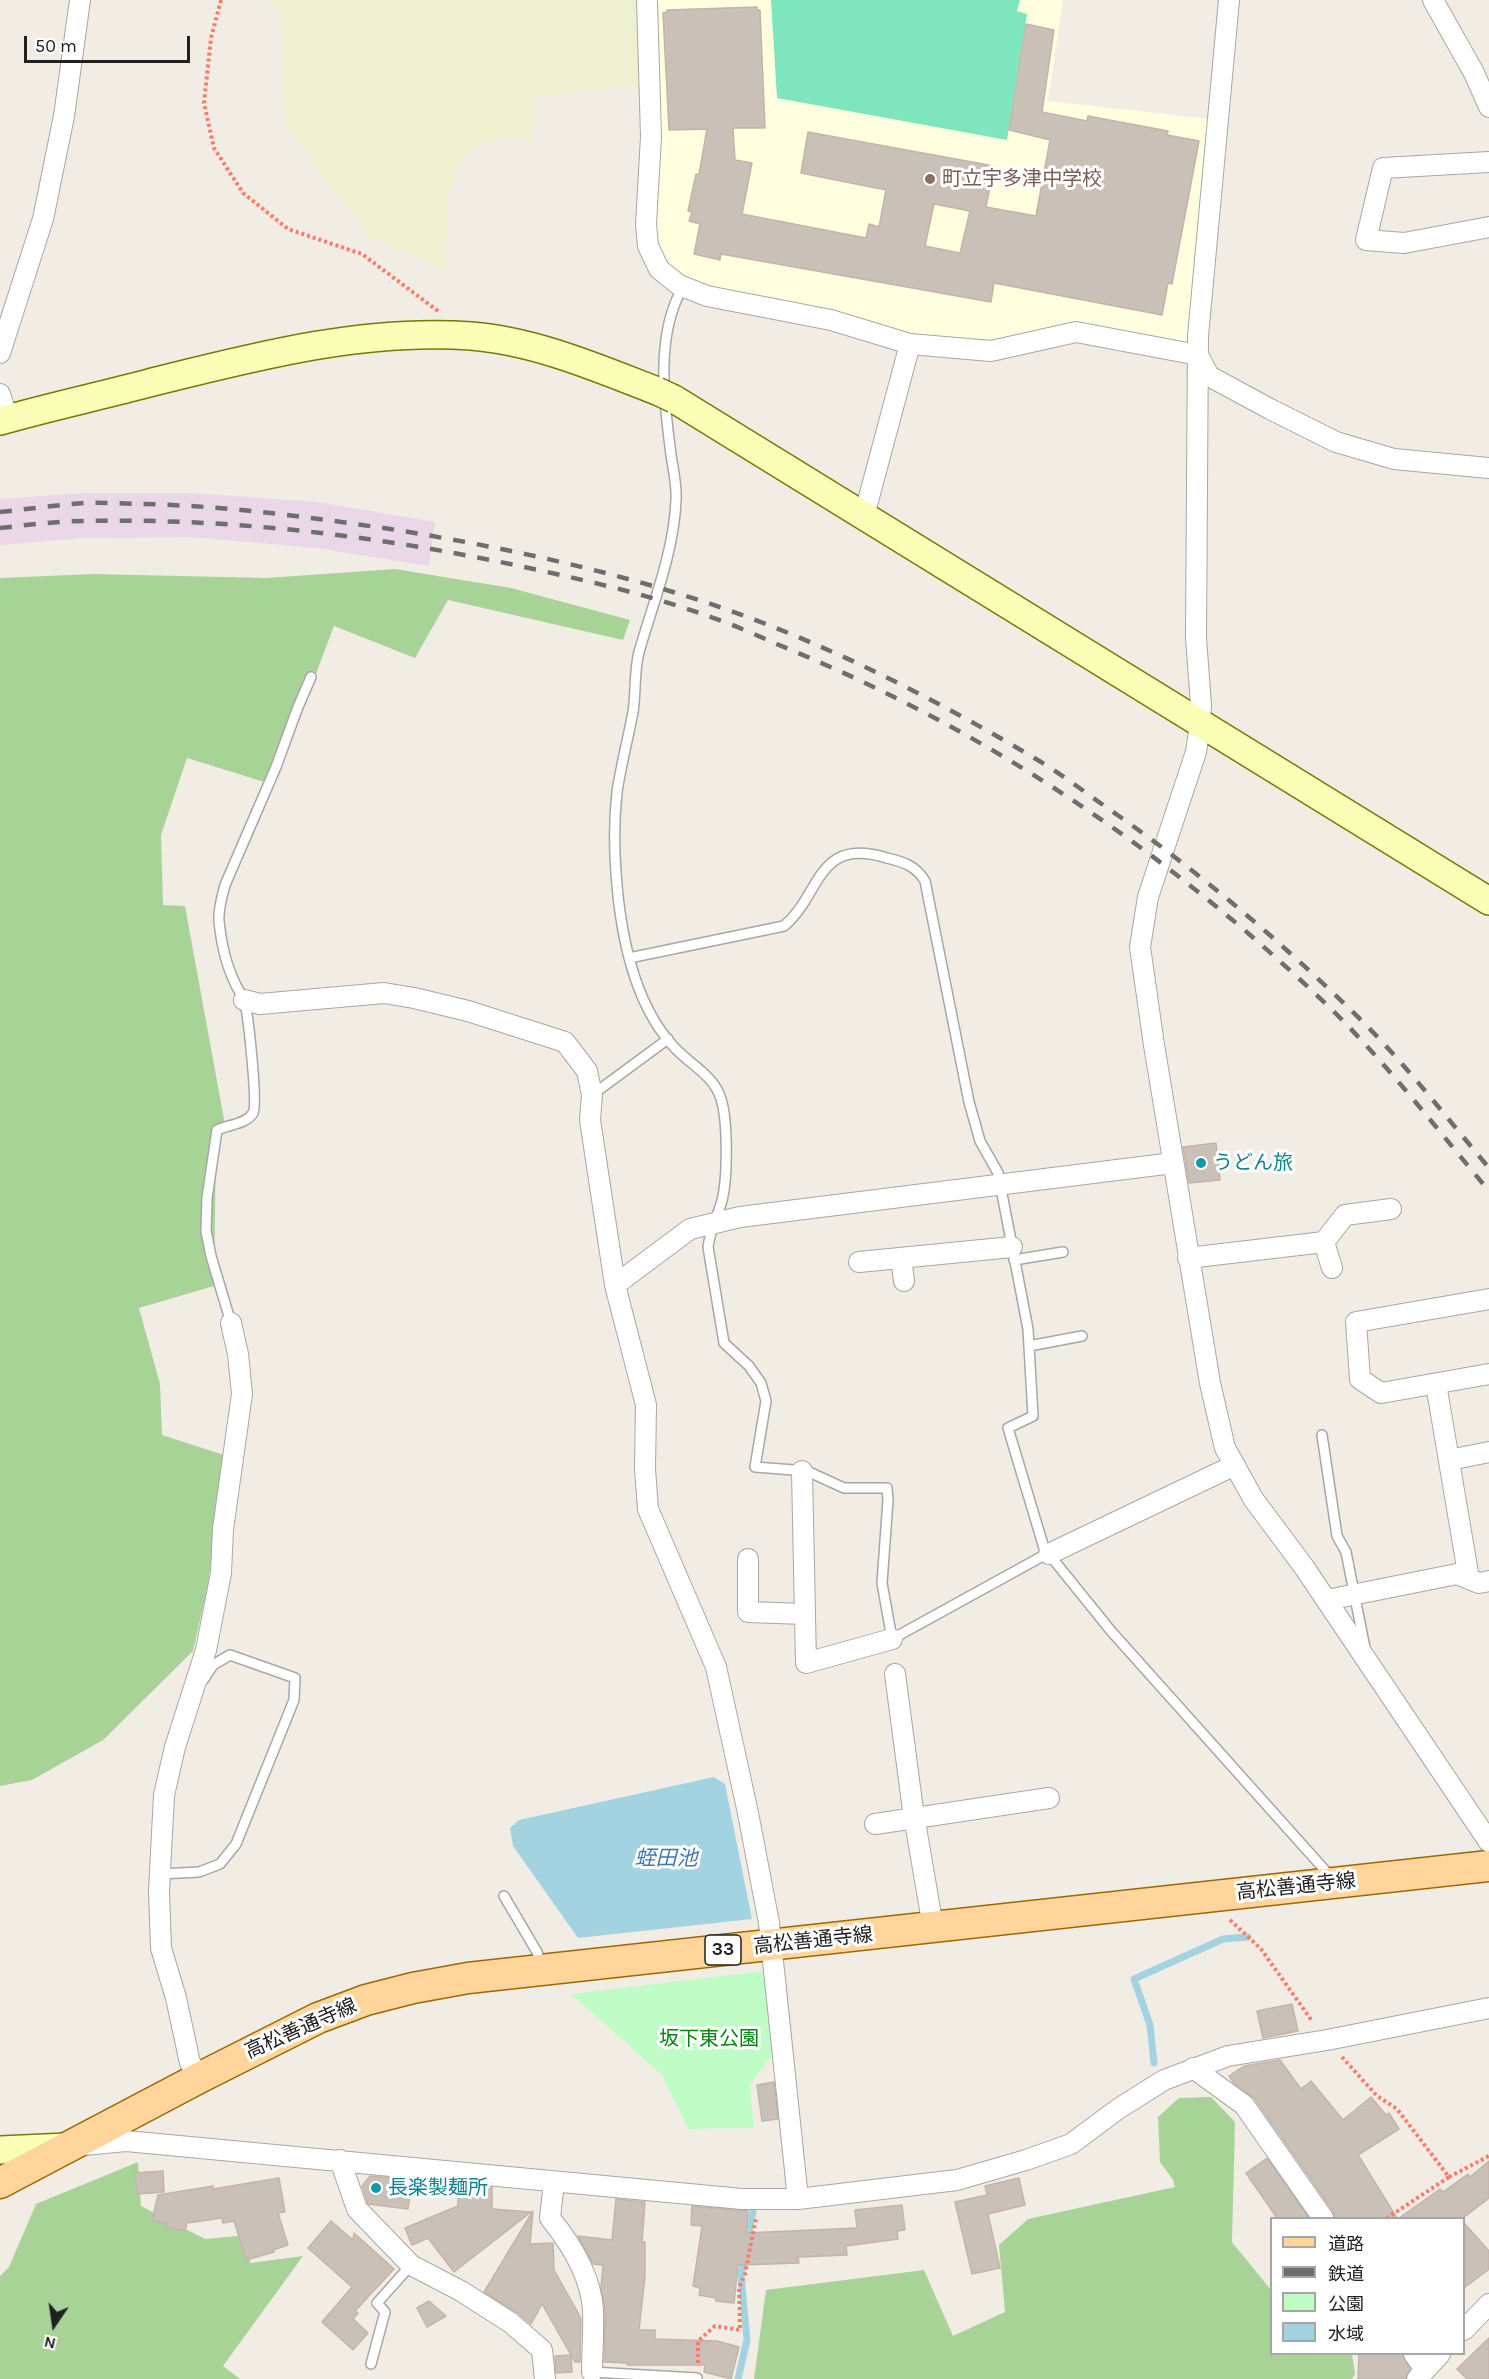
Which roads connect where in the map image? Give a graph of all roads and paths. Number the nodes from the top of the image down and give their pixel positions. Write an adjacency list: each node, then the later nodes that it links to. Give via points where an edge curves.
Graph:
1 (80, 0): 12 (street, via 64,116 43,219)
2 (221, 0): 10 (path, via 211,38 204,103 214,148 243,193 288,229 362,254)
3 (647, 0): 9 (street, via 651,137 648,246 659,269)
4 (1229, 0): 13 (street)
5 (1432, 0): 6 (street)
6 (1489, 107)
7 (1489, 162): 8 (street, via 1383,168 1366,240 1404,243)
8 (1489, 227)
9 (683, 287): 11 (street, via 707,296 831,320); 20 (lane, via 670,316 663,346 665,408 676,498 673,525 638,656 633,710 616,801 616,875)
10 (472, 336): 14 (street, via 407,336 336,343); 16 (street, via 587,363 666,395)
11 (910, 344): 13 (street, via 991,351 1076,332); 16 (street)
12 (0, 353)
13 (1198, 356): 15 (street, via 1209,376 1336,441 1394,459); 18 (street, via 1196,638)
14 (3, 411)
15 (1489, 468)
16 (864, 516): 18 (street)
17 (311, 677): 21 (lane, via 225,885 219,920 226,959)
18 (1200, 724): 19 (street); 24 (street, via 1196,752 1148,897 1140,947)
19 (1489, 901)
20 (629, 958): 22 (lane, via 640,995); 25 (lane, via 784,926 797,915 826,866 855,853 871,853 919,871 925,881 969,1102 980,1141)
21 (244, 1000): 23 (street, via 260,1004 384,993 468,1011 565,1042 587,1071); 38 (lane, via 254,1112 247,1120 217,1130 207,1198 206,1231)
22 (668, 1039): 23 (lane); 27 (lane, via 721,1096 725,1170 722,1202)
23 (592, 1095): 36 (street, via 590,1120)
24 (1173, 1163): 25 (street); 32 (street)
25 (1000, 1183): 27 (street); 30 (lane)
26 (1391, 1209): 28 (street, via 1345,1215)
27 (713, 1223): 36 (street, via 690,1229); 47 (lane, via 708,1247 724,1344 749,1366 761,1383 766,1401 755,1467)
28 (1324, 1242): 32 (street); 34 (street)
29 (1063, 1252): 30 (lane)
30 (1013, 1253): 31 (street); 40 (lane)
31 (901, 1258): 33 (street); 35 (street)
32 (1188, 1258): 46 (street, via 1210,1383 1226,1448)
33 (860, 1262)
34 (1332, 1268)
35 (904, 1281)
36 (615, 1285): 68 (street, via 646,1405 648,1509 716,1667 748,1813)
37 (1489, 1299): 42 (street, via 1356,1322 1360,1379 1381,1393)
38 (231, 1323): 58 (street, via 242,1394 222,1529 221,1573 206,1650)
39 (1082, 1336): 40 (lane)
40 (1029, 1346): 48 (lane, via 1034,1416 1008,1428)
41 (1489, 1374): 42 (street)
42 (1436, 1384): 45 (street)
43 (1322, 1436): 52 (lane, via 1336,1536 1346,1552)
44 (1489, 1452): 45 (street)
45 (1449, 1460): 50 (street)
46 (1235, 1465): 48 (street); 53 (street, via 1254,1500)
47 (802, 1471): 54 (street); 55 (lane, via 844,1488 887,1488 882,1583)
48 (1049, 1554): 55 (lane); 64 (lane, via 1111,1631)
49 (748, 1559): 54 (street, via 748,1612)
50 (1469, 1579): 51 (street); 52 (street, via 1456,1574)
51 (1489, 1581)
52 (1354, 1594): 53 (street); 56 (lane)
53 (1326, 1600): 56 (street)
54 (804, 1614): 55 (street, via 806,1663)
55 (892, 1639)
56 (1367, 1659): 62 (street)
57 (895, 1674): 60 (street)
58 (189, 1704): 63 (street, via 164,1795); 63 (lane, via 213,1665 230,1655 295,1678 294,1700 236,1844 220,1864 199,1872)
59 (1049, 1798): 60 (street)
60 (914, 1818): 61 (street); 67 (street)
61 (875, 1824)
62 (1489, 1846): 64 (main road, 高松善通寺線 / 33)
63 (159, 1874): 73 (street, via 161,1948 190,2063)
64 (1336, 1883): 67 (main road, 高松善通寺線 / 33)
65 (504, 1896): 69 (lane, via 537,1952)
66 (1223, 1914): 71 (path, via 1261,1949)
67 (933, 1928): 68 (main road, 高松善通寺線 / 33)
68 (771, 1945): 69 (main road, 高松善通寺線 / 33); 81 (street)
69 (542, 1970): 73 (main road, 高松善通寺線 / 33, via 468,1978 366,2000 318,2018)
70 (1489, 2008): 71 (street)
71 (1327, 2040): 72 (street, via 1228,2056); 78 (path, via 1377,2096 1397,2109)
72 (1193, 2068): 81 (street, via 1164,2080 1071,2144 1026,2160 957,2180); 83 (street, via 1244,2105)
73 (201, 2077): 74 (main road, 高松善通寺線 / 33)
74 (67, 2147): 75 (street); 77 (street, via 126,2141); 80 (main road, 高松善通寺線 / 33)
75 (0, 2150)
76 (1489, 2156): 78 (path)
77 (340, 2160): 79 (street); 85 (street, via 357,2209)
78 (1449, 2177): 84 (path)
79 (554, 2182): 82 (street); 91 (street, via 550,2218 586,2277 593,2309)
80 (0, 2183)
81 (798, 2199): 82 (street)
82 (759, 2200): 93 (path, via 739,2288 740,2330 715,2326 698,2341)
83 (1322, 2217)
84 (1389, 2217)
85 (411, 2265): 89 (lane, via 377,2303 385,2312); 94 (street, via 511,2323 542,2350)
86 (1489, 2304): 87 (street)
87 (1465, 2329)
88 (1438, 2355): 90 (street)
89 (370, 2364)
90 (1419, 2367)
91 (591, 2375): 92 (lane)
92 (674, 2378): 93 (lane)
93 (697, 2378)
94 (545, 2379)

